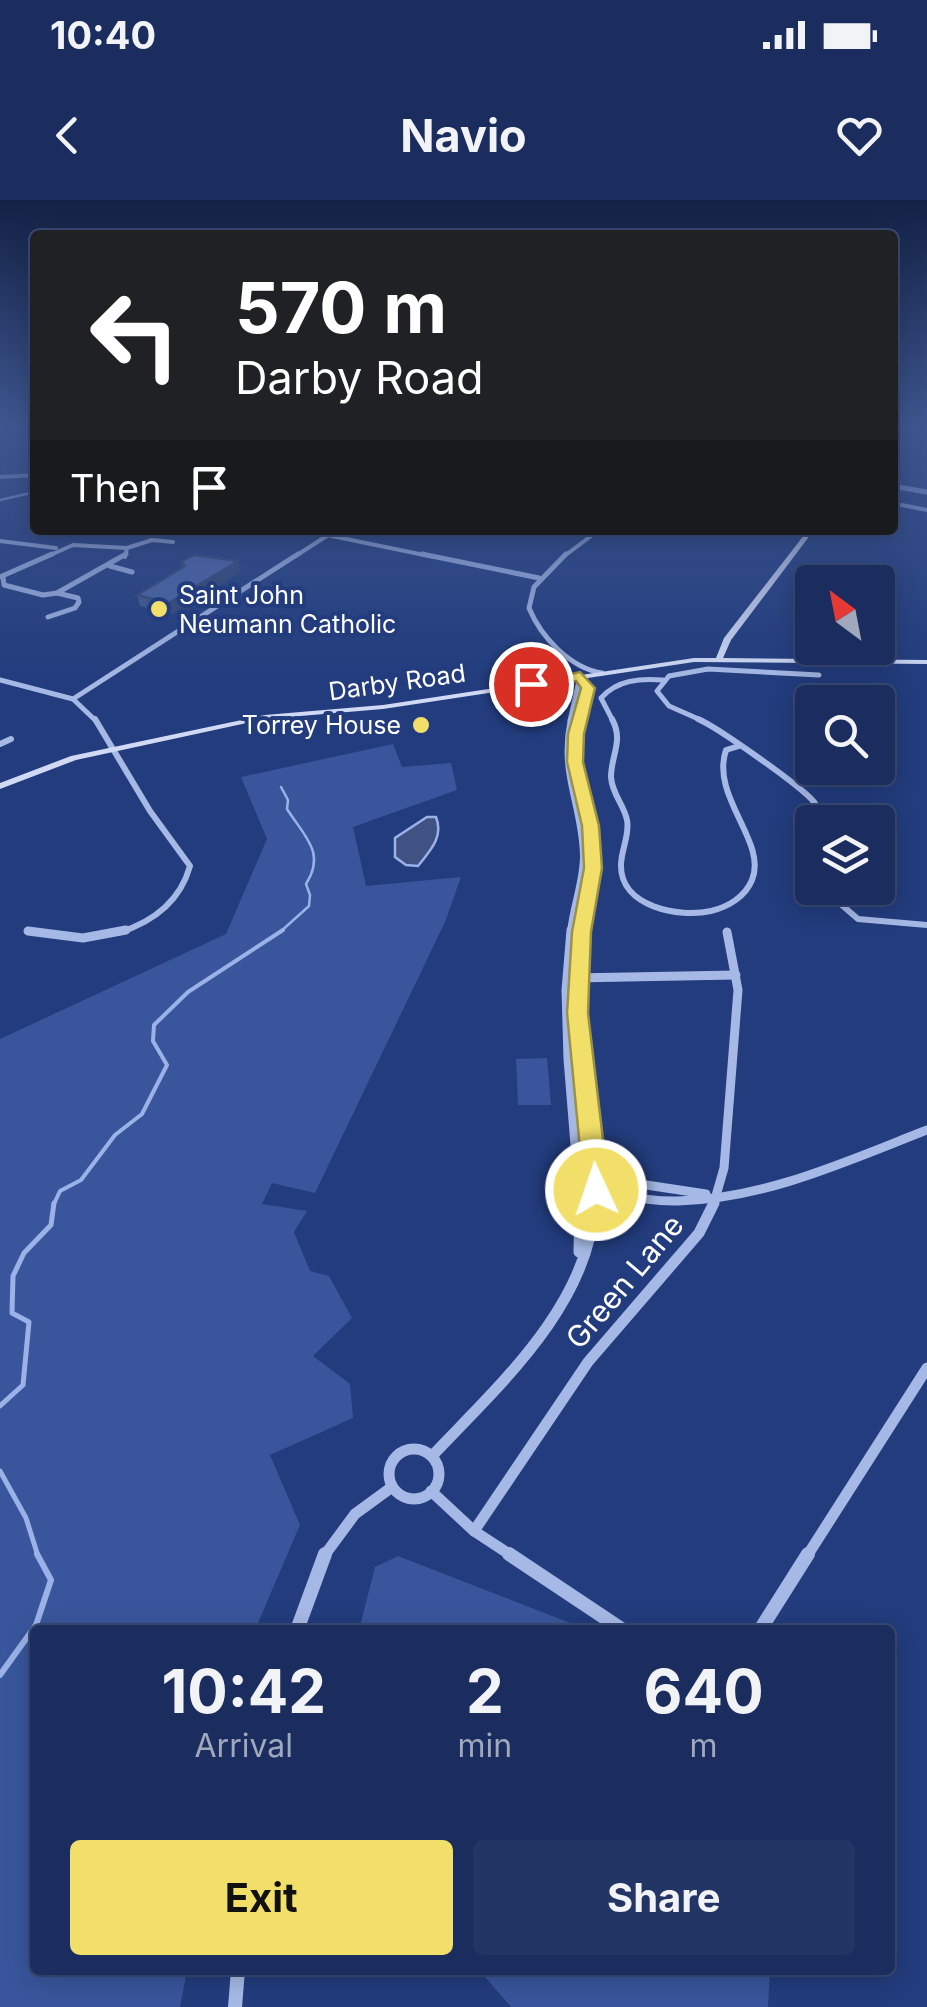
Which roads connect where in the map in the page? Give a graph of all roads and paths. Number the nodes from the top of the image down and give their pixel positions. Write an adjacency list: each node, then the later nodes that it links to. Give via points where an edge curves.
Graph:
1 (593, 535): 10 (street)
2 (807, 535): 15 (main road)
3 (328, 536): 10 (street); 23 (street)
4 (0, 541): 7 (street)
5 (172, 542): 6 (street)
6 (127, 548): 7 (street); 8 (street, via 125,557)
7 (59, 549): 11 (street)
8 (108, 566): 9 (street); 12 (street)
9 (132, 572)
10 (540, 578): 14 (street, via 528,598 530,611)
11 (2, 582): 12 (street)
12 (57, 592): 13 (street, via 79,602)
13 (48, 617)
14 (563, 654): 17 (street, via 579,668); 20 (street, via 570,672)
15 (719, 659): 16 (main road, Darby Road); 17 (main road, Darby Road)
16 (927, 662)
17 (602, 673): 19 (main road, Darby Road)
18 (819, 675): 22 (street, via 708,670)
19 (580, 676): 20 (main road, Darby Road); 28 (street, via 588,691 573,725)
20 (560, 679): 27 (main road, Darby Road, via 384,708 264,716)
21 (0, 680): 23 (street)
22 (664, 680): 26 (street, via 657,691 664,703 716,726); 26 (street, via 619,684 602,698 618,736 610,772 627,818 621,870 641,899 672,911 706,911 729,904 748,887 753,850 726,792 723,758)
23 (73, 699): 27 (street, via 90,712)
24 (11, 740): 25 (street)
25 (0, 744)
26 (739, 746): 30 (street)
27 (112, 749): 29 (main road, Darby Road); 35 (street, via 179,846 190,866 188,884 173,905 115,932 92,938)
28 (571, 770): 32 (street, via 583,860); 33 (street, via 594,854)
29 (0, 786)
30 (816, 805)
31 (837, 905): 34 (street, via 857,922)
32 (572, 919): 33 (street); 38 (street)
33 (584, 920): 39 (street)
34 (927, 925)
35 (28, 932)
36 (727, 932): 37 (street, Green Lane)
37 (736, 975): 39 (street); 45 (street, Green Lane)
38 (566, 978): 39 (street); 41 (street)
39 (578, 978): 42 (street)
40 (927, 1130): 45 (street, via 783,1185)
41 (580, 1175): 42 (street); 43 (street)
42 (596, 1178): 44 (street); 45 (street)
43 (579, 1188): 44 (street); 46 (street)
44 (596, 1190): 45 (street, via 654,1200); 46 (street, via 593,1230)
45 (718, 1196): 51 (street, Green Lane, via 700,1233 588,1362)
46 (579, 1255): 48 (street, via 555,1316 530,1354)
47 (927, 1368): 54 (street)
48 (432, 1456): 49 (street, via 412,1449 398,1456 389,1472); 50 (street, via 438,1477)
49 (392, 1488): 50 (street, via 413,1500); 52 (street, via 330,1540)
50 (431, 1492): 51 (street)
51 (474, 1531): 53 (street)
52 (299, 1625)
53 (615, 1625)
54 (763, 1625)
55 (238, 1975): 56 (street)
56 (235, 2007)

